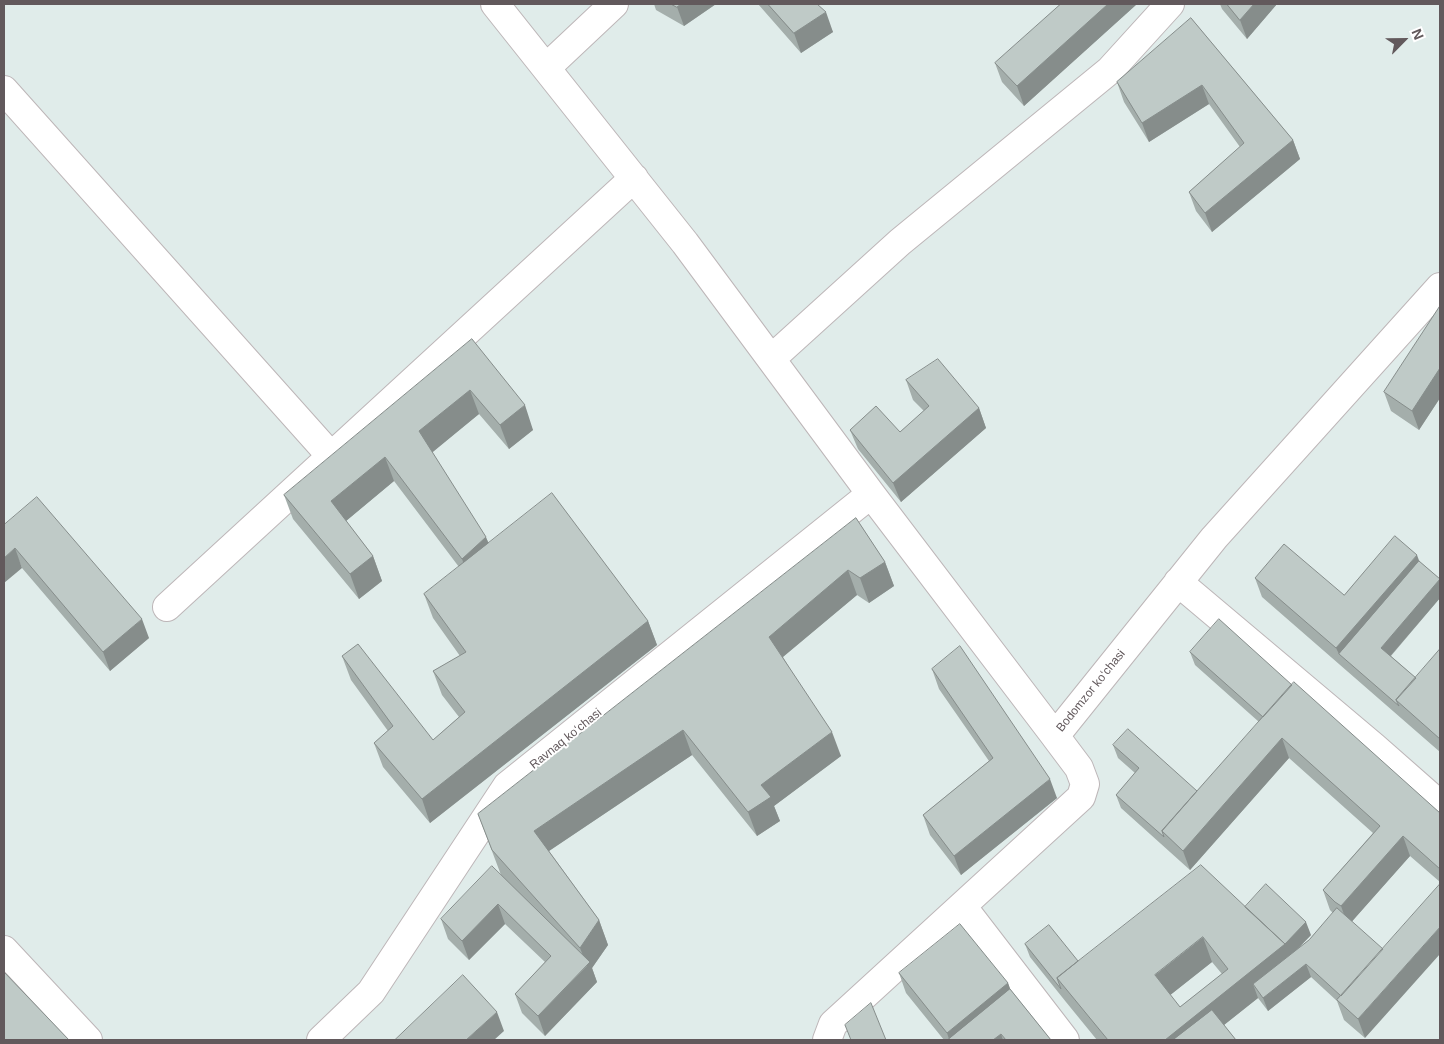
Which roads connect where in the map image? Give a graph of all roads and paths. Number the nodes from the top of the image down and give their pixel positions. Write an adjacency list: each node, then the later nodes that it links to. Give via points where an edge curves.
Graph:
1 (495, 4): 4 (street)
2 (614, 4): 4 (street)
3 (1170, 4): 8 (street, via 1110,70 900,242)
4 (546, 68): 6 (street)
5 (4, 90): 9 (street)
6 (634, 178): 8 (street); 9 (street)
7 (1440, 287): 11 (street, Bodomzor koʻchasi)
8 (771, 360): 10 (street)
9 (331, 456): 12 (street)
10 (870, 494): 13 (street); 18 (street, Ravnaq koʻchasi, via 507,786 371,992)
11 (1178, 582): 13 (street, Bodomzor koʻchasi); 14 (street)
12 (167, 608)
13 (1055, 736): 15 (street, Bodomzor koʻchasi, via 1079,768 1085,784 1081,797)
14 (1440, 805)
15 (962, 906): 19 (street, Bodomzor koʻchasi, via 833,1024); 20 (street)
16 (4, 950): 17 (street)
17 (88, 1040)
18 (321, 1040)
19 (827, 1040)
20 (1065, 1040)

